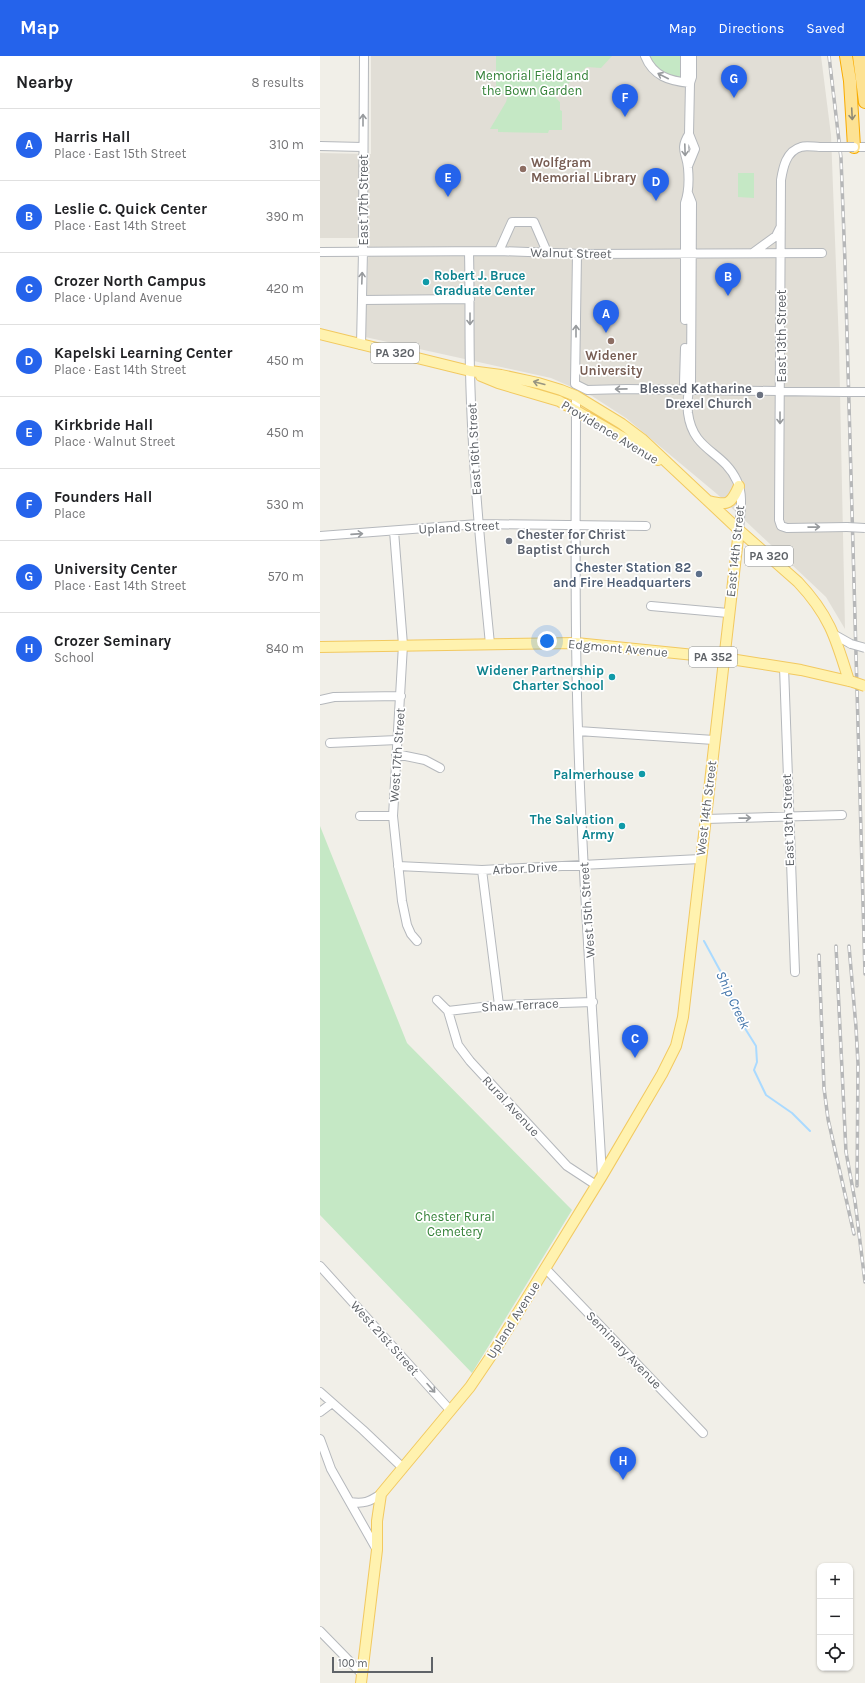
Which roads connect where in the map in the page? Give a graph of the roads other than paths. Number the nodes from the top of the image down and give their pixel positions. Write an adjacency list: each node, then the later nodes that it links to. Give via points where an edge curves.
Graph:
1 (364, 56): 10 (street, East 17th Street, one-way to 1)
2 (645, 56): 7 (street, one-way to 2, via 665,78 653,71)
3 (685, 56): 7 (street, East 14th Street, via 685,78)
4 (692, 56): 7 (street, East 14th Street)
5 (846, 56): 11 (highway, one-way to 11)
6 (859, 56): 8 (highway)
7 (690, 83): 18 (street, East 14th Street, via 689,134 695,149 688,166 688,193 692,203)
8 (865, 102)
9 (320, 146): 10 (street)
10 (363, 147): 13 (street, East 17th Street)
11 (859, 147): 12 (street, East 13th Street, bridge, via 801,147 796,150 785,161 782,169)
12 (781, 225): 19 (street, via 776,236); 20 (street, East 13th Street)
13 (363, 251): 15 (street, Walnut Street); 16 (street, Walnut Street); 24 (street, East 17th Street, one-way to 13)
14 (499, 251): 16 (street, Walnut Street); 17 (street, Walnut Street); 17 (street, via 512,222 534,222)
15 (320, 252)
16 (469, 252): 23 (street, East 16th Street)
17 (547, 252): 22 (street, Walnut Street)
18 (688, 252): 19 (street, Walnut Street); 22 (street, Walnut Street); 28 (street, East 14th Street, via 691,383)
19 (753, 252): 20 (street, Walnut Street)
20 (781, 253): 21 (street, Walnut Street); 29 (street, East 13th Street)
21 (822, 253)
22 (576, 254): 28 (street, one-way to 22, via 587,390 575,384)
23 (470, 299): 24 (street); 27 (street, East 16th Street, one-way to 27)
24 (362, 300): 26 (street, East 17th Street)
25 (320, 334): 26 (main road, Providence Avenue / PA 320)
26 (361, 345): 27 (main road, Providence Avenue / PA 320)
27 (470, 371): 31 (main road, Providence Avenue / PA 320, one-way to 27, via 538,383); 32 (main road, Providence Avenue / PA 320); 36 (street, East 16th Street)
28 (688, 390): 29 (street); 34 (street, East 14th Street, via 689,418 694,435 731,470)
29 (780, 391): 30 (street, bridge); 39 (street, East 13th Street, one-way to 39, bridge, via 781,526)
30 (865, 392)
31 (576, 396): 32 (street, West 15th Street); 33 (main road, Providence Avenue / PA 320, via 642,439)
32 (576, 410): 33 (main road, Providence Avenue / PA 320); 37 (street, West 15th Street)
33 (680, 476): 35 (main road, Providence Avenue / PA 320)
34 (739, 486): 35 (main road, via 734,498 725,504); 40 (street, East 14th Street)
35 (707, 500): 40 (main road, Providence Avenue)
36 (478, 524): 37 (street, Upland Street); 41 (street, Upland Street); 47 (street, East 16th Street)
37 (576, 526): 38 (street, Upland Street); 46 (street, West 15th Street)
38 (646, 526)
39 (865, 528)
40 (739, 530): 44 (main road, East 14th Street); 45 (main road, Providence Avenue / PA 320, via 809,593)
41 (394, 531): 42 (street, Upland Street, one-way to 41); 48 (street)
42 (320, 536)
43 (651, 606): 44 (street)
44 (728, 613): 51 (main road, East 14th Street)
45 (835, 635): 50 (street, bridge); 53 (main road, Providence Avenue)
46 (576, 643): 47 (main road, Edgmont Avenue / PA 352); 51 (main road, Edgmont Avenue / PA 352); 57 (street, West 15th Street)
47 (490, 644): 48 (main road, Edgmont Avenue / PA 352)
48 (403, 645): 49 (main road, Edgmont Avenue / PA 352); 55 (street, West 17th Street)
49 (320, 647)
50 (865, 648)
51 (724, 658): 52 (main road, Edgmont Avenue / PA 352); 59 (main road, West 14th Street)
52 (784, 667): 53 (main road, Edgmont Avenue / PA 352); 66 (street, East 13th Street)
53 (851, 682): 54 (main road, Edgmont Avenue / PA 352, bridge)
54 (865, 686)
55 (401, 696): 56 (street, via 334,697); 58 (street, West 17th Street)
56 (320, 700)
57 (578, 731): 59 (street); 69 (street, West 15th Street)
58 (397, 740): 60 (street); 61 (street, West 17th Street)
59 (714, 740): 67 (main road, West 14th Street)
60 (330, 743)
61 (396, 754): 62 (street, via 425,760); 65 (street, West 17th Street)
62 (440, 768)
63 (842, 815): 66 (street)
64 (360, 816): 65 (street)
65 (393, 816): 70 (street, West 17th Street)
66 (788, 818): 67 (street, one-way to 66); 74 (street, East 13th Street)
67 (706, 819): 68 (main road, West 14th Street)
68 (700, 860): 69 (street, Arbor Drive); 73 (main road, West 14th Street)
69 (584, 864): 71 (street, Arbor Drive); 76 (street, West 15th Street)
70 (398, 866): 71 (street, Arbor Drive); 72 (street, West 17th Street, via 407,925)
71 (482, 870): 77 (street)
72 (417, 941)
73 (690, 957): 79 (main road, Upland Avenue, via 683,1017 676,1046)
74 (795, 972)
75 (437, 1000): 78 (street)
76 (593, 1002): 77 (street, Shaw Terrace); 79 (street, West 15th Street)
77 (499, 1005): 78 (street, Shaw Terrace)
78 (448, 1011): 79 (street, Rural Avenue, via 458,1045 470,1061 567,1166)
79 (599, 1180): 81 (main road, Upland Avenue)
80 (320, 1266): 84 (street, West 21st Street, one-way to 84)
81 (545, 1268): 84 (main road, Upland Avenue, via 487,1362); 86 (street, Seminary Avenue)
82 (320, 1392): 83 (street)
83 (332, 1403): 85 (street); 88 (street)
84 (450, 1410): 88 (main road, Upland Avenue)
85 (320, 1412)
86 (703, 1433)
87 (320, 1439): 90 (street, via 331,1469)
88 (402, 1467): 89 (main road, Upland Avenue)
89 (381, 1494): 90 (street, via 370,1501); 91 (main road, Upland Avenue, via 377,1521)
90 (350, 1502): 91 (street)
91 (377, 1550): 93 (main road, Upland Avenue)
92 (320, 1631): 93 (street)
93 (362, 1678)

